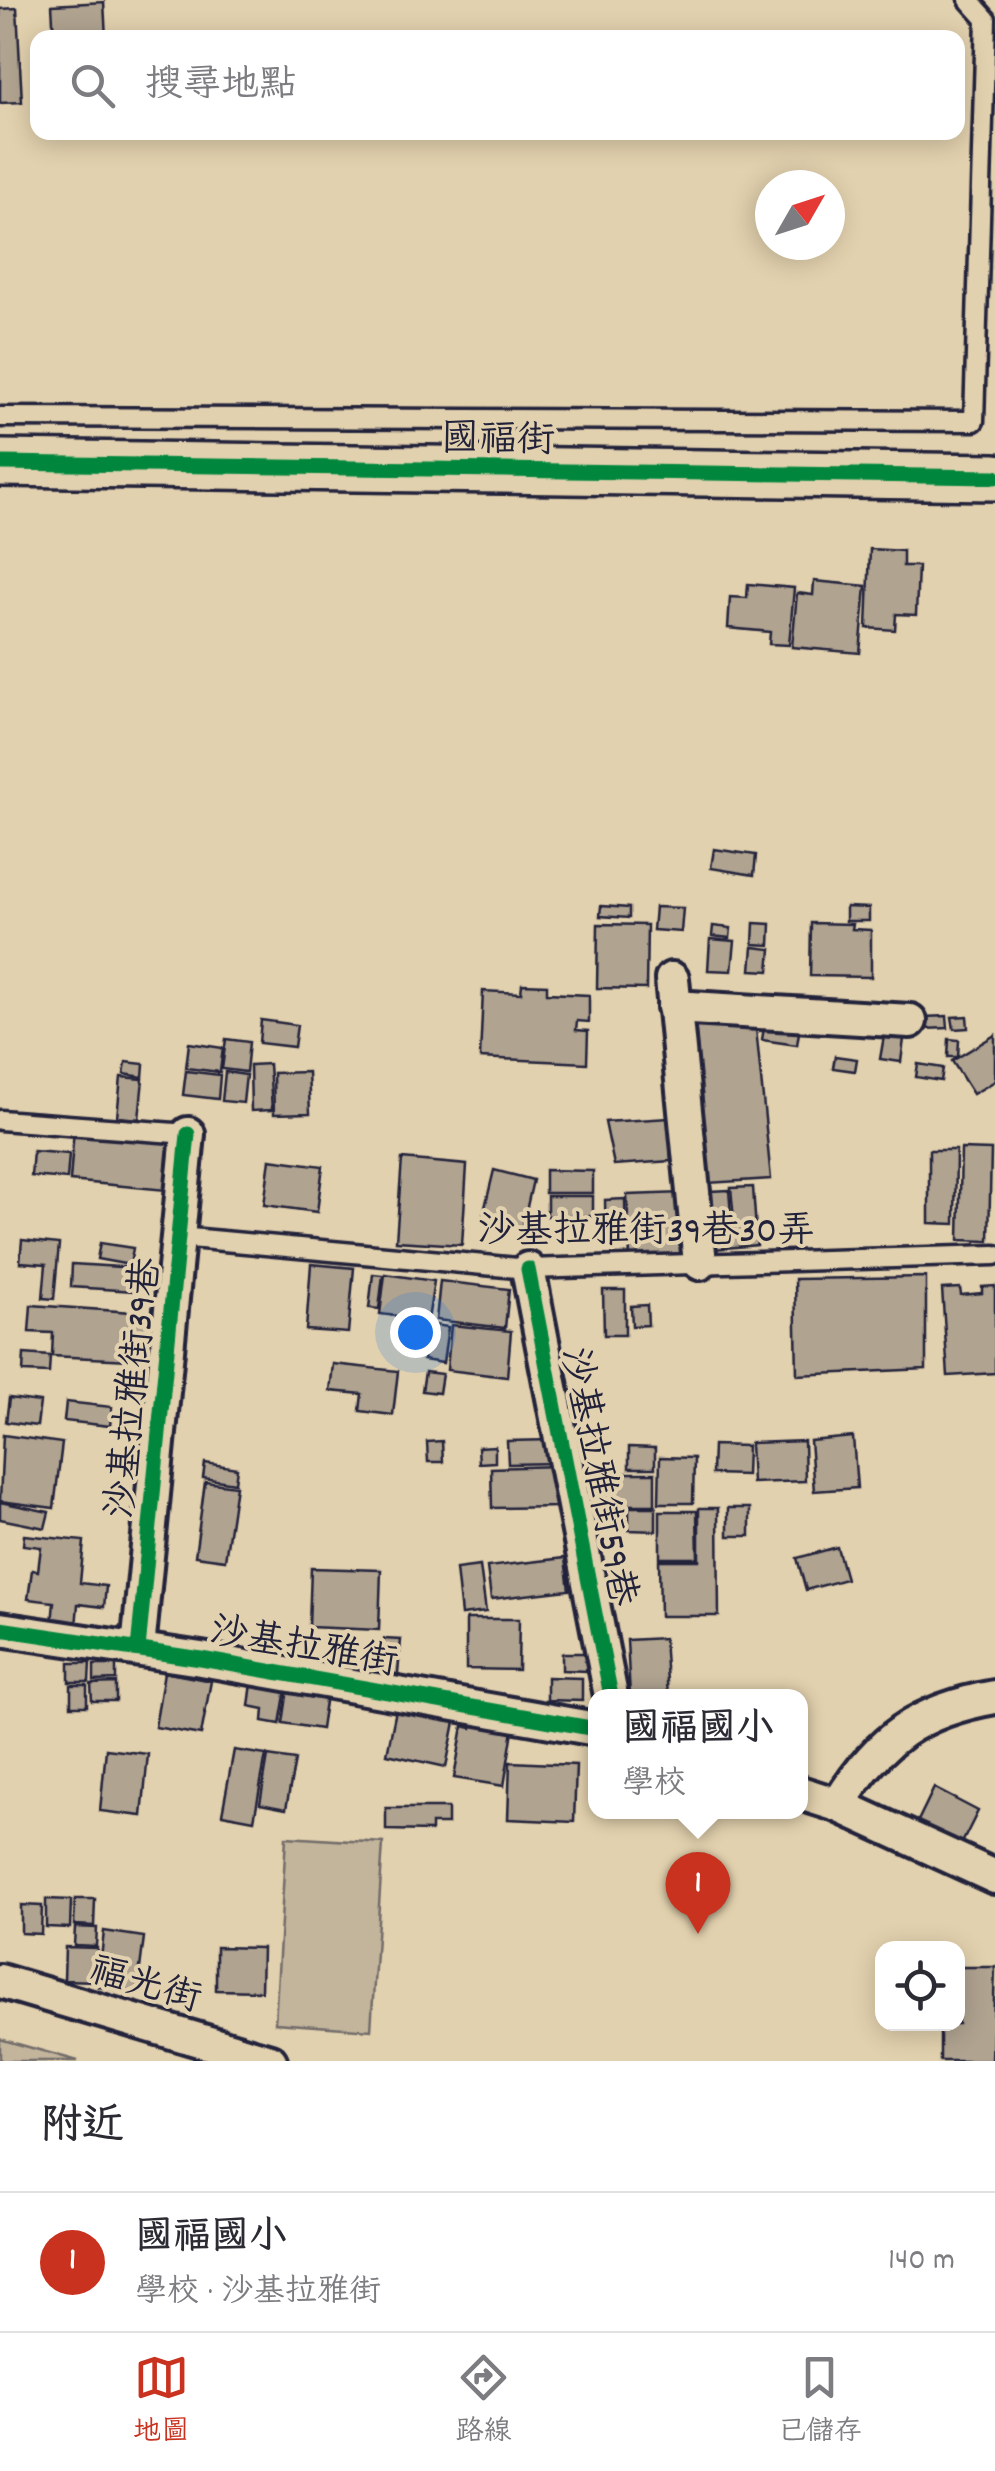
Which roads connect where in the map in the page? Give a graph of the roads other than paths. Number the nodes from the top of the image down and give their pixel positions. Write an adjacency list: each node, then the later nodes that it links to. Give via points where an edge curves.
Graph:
1 (969, 0): 2 (lane, via 986,18 974,421)
2 (0, 417)
3 (0, 462): 4 (street, 國福街)
4 (995, 477)
5 (910, 1021): 10 (street, via 673,993)
6 (0, 1120): 7 (lane)
7 (188, 1134): 8 (street, 沙基拉雅街39巷)
8 (179, 1237): 11 (lane, 沙基拉雅街39巷30弄); 13 (street, 沙基拉雅街39巷)
9 (995, 1255): 10 (lane, 沙基拉雅街39巷30弄)
10 (700, 1263): 11 (lane, 沙基拉雅街39巷30弄)
11 (528, 1268): 14 (street, 沙基拉雅街59巷)
12 (0, 1629): 13 (street, 沙基拉雅街)
13 (138, 1649): 16 (street, 沙基拉雅街)
14 (609, 1689)
15 (995, 1696): 18 (street, via 948,1705 916,1722 880,1747)
16 (588, 1728)
17 (808, 1796): 18 (street)
18 (838, 1805): 19 (street)
19 (995, 1877)
20 (0, 1981): 21 (street, 福光街)
21 (270, 2061)

